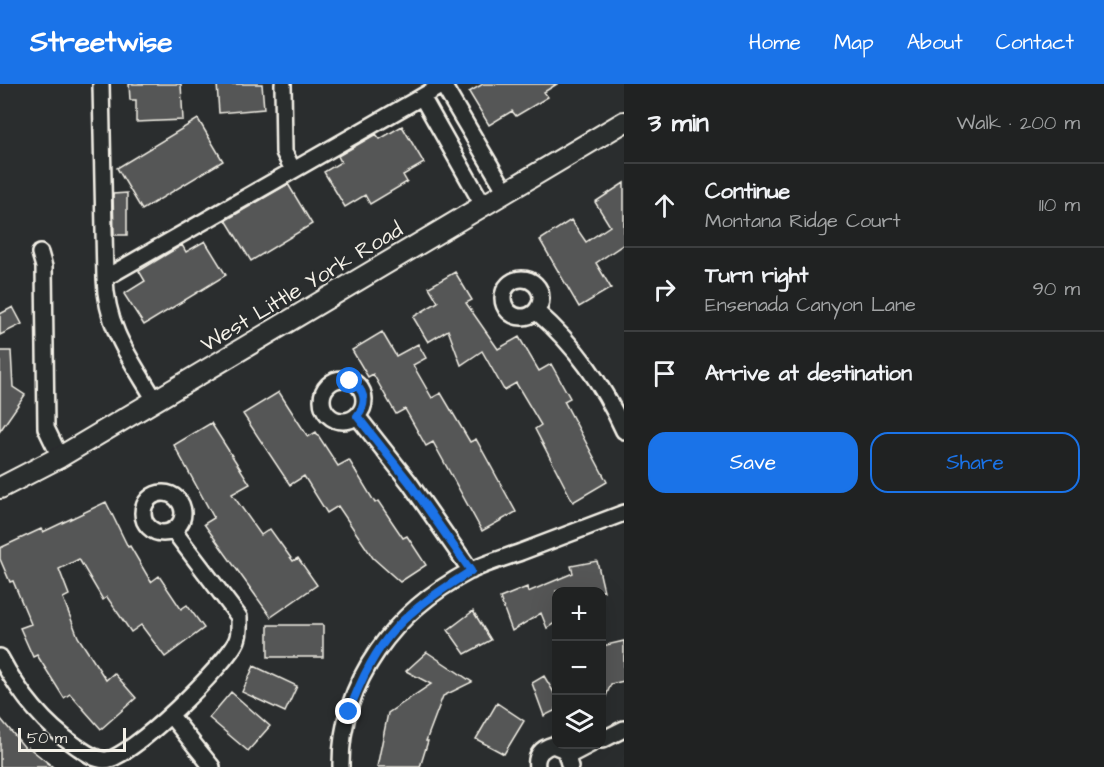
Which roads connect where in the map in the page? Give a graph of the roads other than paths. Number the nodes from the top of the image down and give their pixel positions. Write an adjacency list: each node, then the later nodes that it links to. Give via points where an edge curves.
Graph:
1 (101, 84): 10 (street)
2 (283, 84): 6 (street, via 284,152)
3 (443, 84): 4 (street); 7 (street)
4 (422, 97): 6 (street); 8 (street)
5 (624, 122): 7 (main road, West Little York Road)
6 (293, 170): 10 (street)
7 (506, 192): 8 (main road, West Little York Road)
8 (483, 205): 12 (main road, West Little York Road)
9 (40, 253): 15 (street, via 45,279 46,428)
10 (105, 278): 12 (street, via 105,301 116,334)
11 (536, 311): 14 (street, via 566,337 587,364)
12 (155, 400): 15 (main road, West Little York Road)
13 (357, 416): 19 (street)
14 (624, 431)
15 (60, 457): 16 (main road, West Little York Road)
16 (0, 488)
17 (624, 513): 19 (street)
18 (173, 530): 21 (street, via 239,617 239,626 232,648)
19 (471, 571): 27 (street, via 408,613 382,641 361,677 349,712)
20 (0, 657): 21 (street, via 37,714 88,754 107,761 119,758)
21 (171, 716): 26 (street)
22 (624, 729): 23 (street)
23 (606, 738)
24 (585, 749): 25 (street)
25 (569, 761): 28 (street, via 560,746 547,747 537,756)
26 (212, 767)
27 (341, 767)
28 (537, 767)

